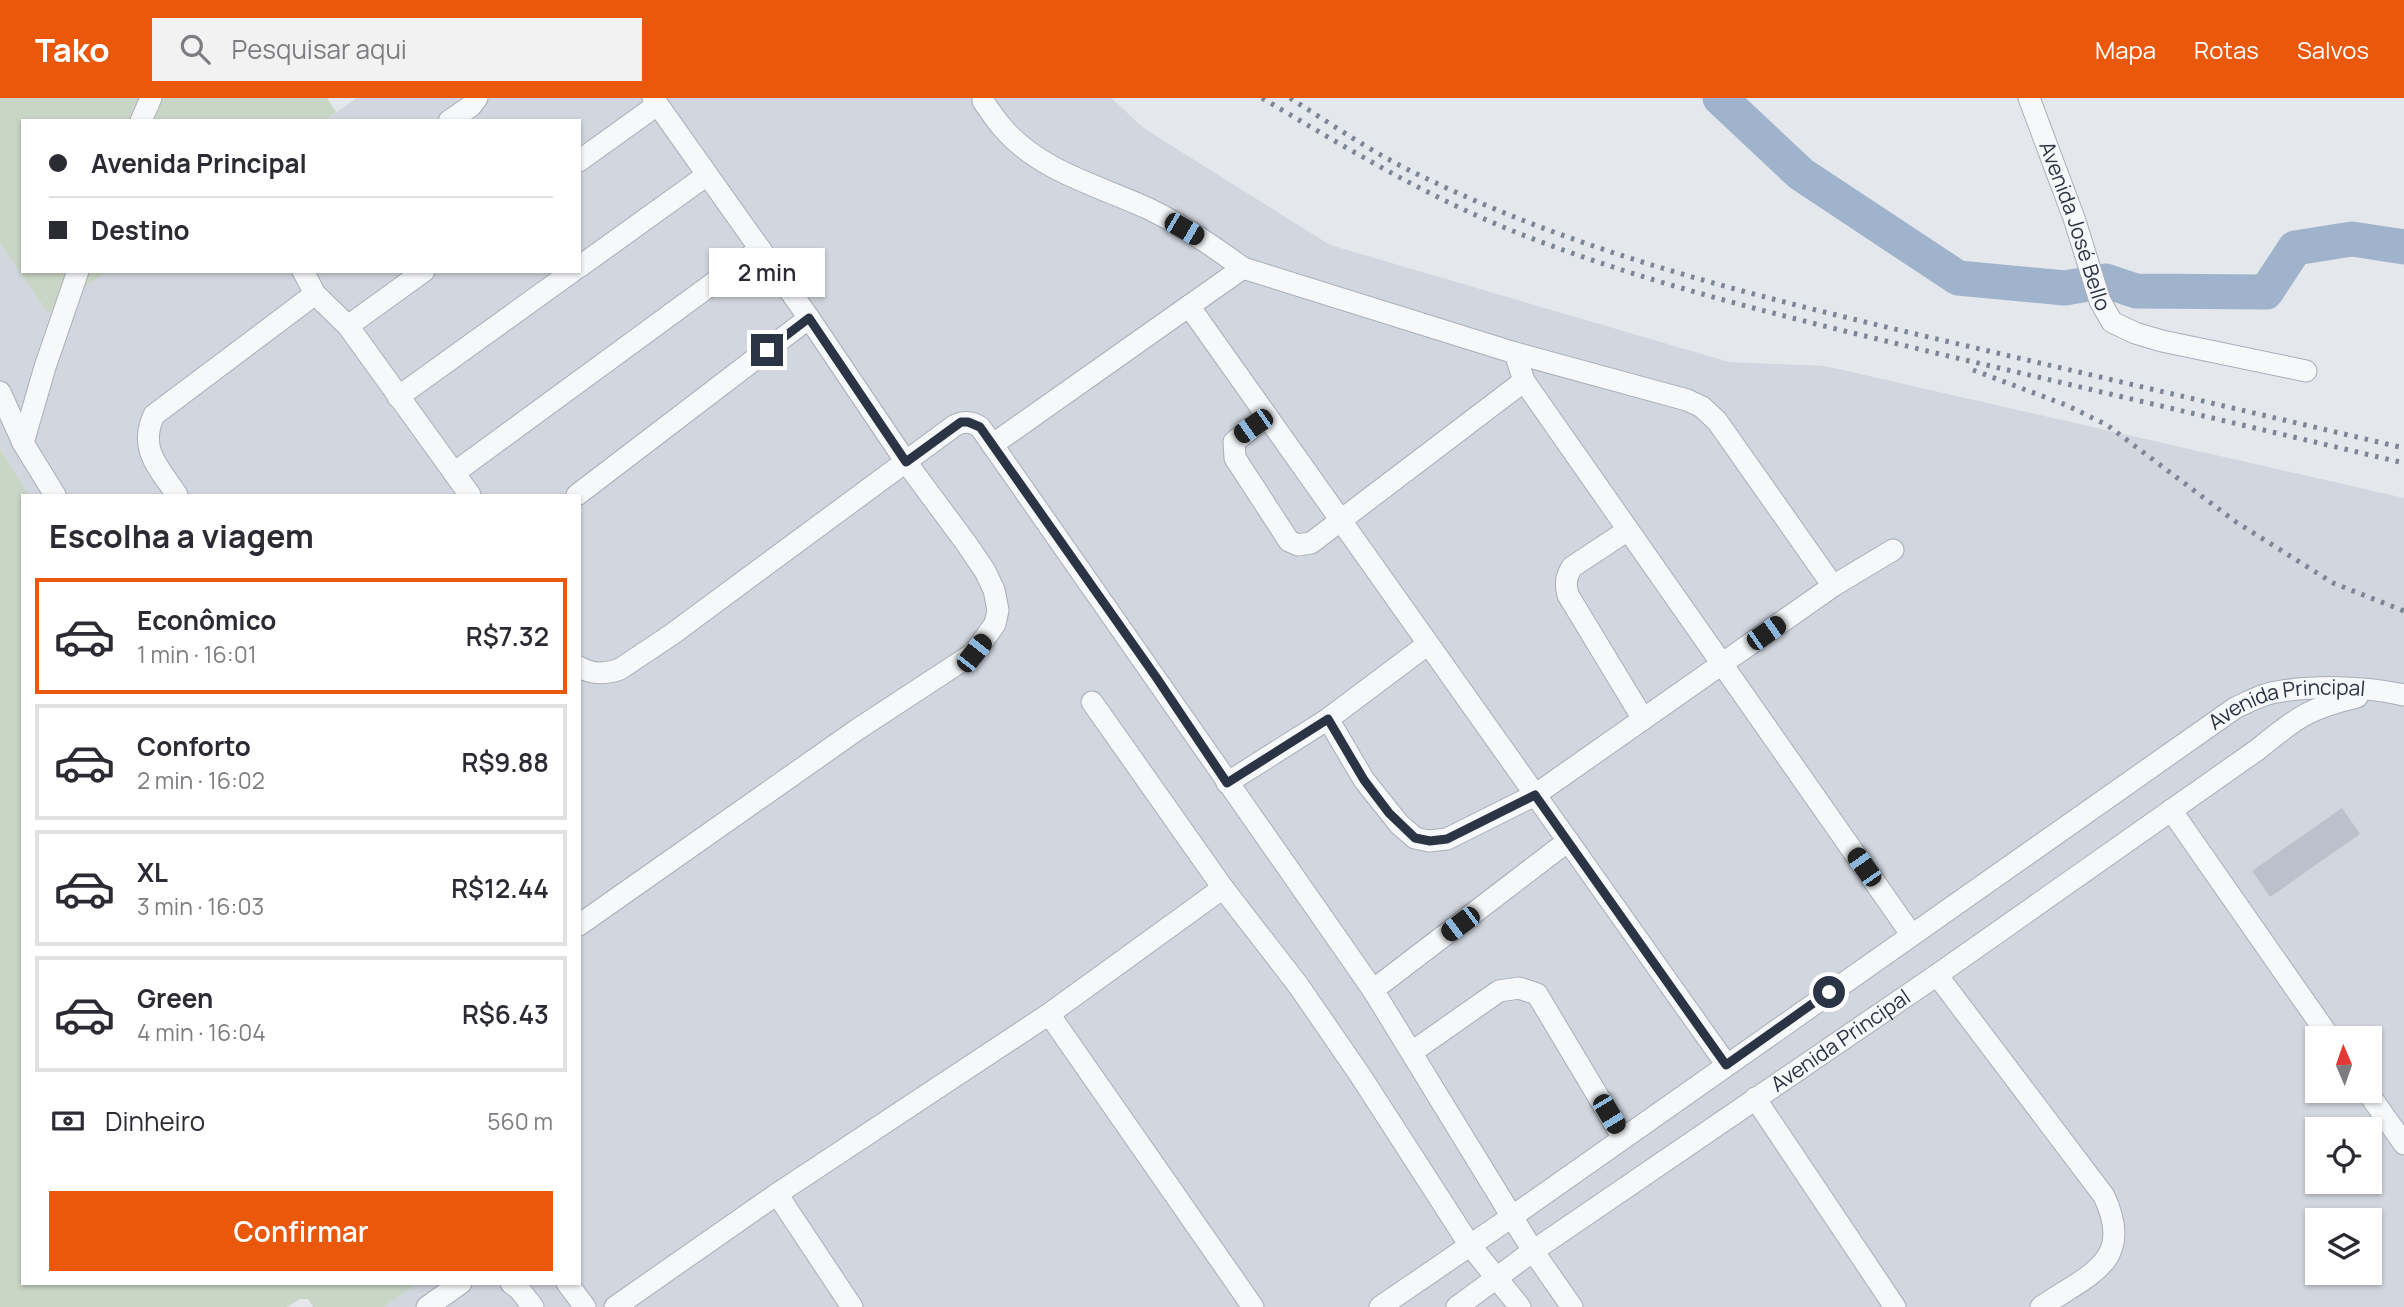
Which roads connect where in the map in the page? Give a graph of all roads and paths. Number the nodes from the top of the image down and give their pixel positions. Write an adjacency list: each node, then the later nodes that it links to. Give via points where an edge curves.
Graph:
1 (151, 98): 6 (street)
2 (477, 98): 7 (street)
3 (2029, 98): 22 (street, Avenida José Bello, via 2100,301 2112,322 2162,341)
4 (655, 101): 8 (street); 9 (street)
5 (983, 101): 12 (street, via 1003,128 1038,159 1148,209)
6 (142, 119)
7 (452, 119)
8 (581, 158)
9 (707, 175): 10 (street); 11 (street)
10 (760, 249): 19 (street); 30 (street)
11 (581, 266)
12 (1243, 268): 18 (street); 21 (street)
13 (77, 273): 27 (street)
14 (304, 273): 17 (street)
15 (421, 273): 20 (street)
16 (570, 273): 25 (street)
17 (315, 294): 20 (street); 32 (street, via 154,415 147,441)
18 (1189, 306): 26 (street); 28 (street)
19 (809, 318): 29 (street); 34 (street)
20 (348, 326): 25 (street)
21 (1515, 352): 23 (street); 38 (street, via 1702,407 1717,421)
22 (2306, 371)
23 (1524, 381): 35 (street); 36 (street)
24 (0, 392): 27 (street)
25 (398, 397): 30 (street)
26 (1267, 416): 35 (street); 35 (street, via 1234,442 1235,458 1289,541 1311,543)
27 (23, 443): 31 (street)
28 (992, 444): 29 (street, via 980,427 961,422); 46 (street)
29 (906, 462): 41 (street, via 620,669 592,673); 51 (street, via 966,543 994,590 998,610 986,638 974,653)
30 (453, 472): 33 (street)
31 (54, 494)
32 (176, 494)
33 (469, 494)
34 (578, 494)
35 (1341, 520): 39 (street)
36 (1628, 530): 40 (street); 45 (street, via 1572,567 1565,585)
37 (1893, 550): 38 (street)
38 (1833, 586): 40 (street)
39 (1428, 644): 44 (street); 47 (street)
40 (1722, 664): 45 (street); 52 (street)
41 (581, 668)
42 (2395, 693): 48 (street, Avenida Principal, via 2326,704 2297,717); 52 (street, Avenida Principal, via 2313,688 2269,693 2235,708)
43 (1092, 702): 50 (street)
44 (1328, 719): 46 (street); 47 (street, via 1364,780 1415,838 1447,839)
45 (1643, 719): 47 (street)
46 (1227, 783): 54 (street)
47 (1535, 795): 49 (street)
48 (2171, 810): 53 (street, Avenida Principal); 56 (street)
49 (1568, 841): 54 (street); 58 (street)
50 (1223, 888): 55 (street); 65 (street, via 1298,985)
51 (581, 924)
52 (1911, 934): 58 (street, Avenida Principal)
53 (1937, 975): 59 (street, Avenida Principal); 82 (street, via 2105,1196 2113,1213 2115,1242 2110,1256)
54 (1373, 990): 57 (street)
55 (1049, 1014): 63 (street); 77 (street)
56 (2322, 1026)
57 (1412, 1052): 61 (street, via 1499,991 1519,988 1537,994); 64 (street)
58 (1726, 1065): 61 (street, Avenida Principal)
59 (1755, 1098): 66 (street, Avenida Principal); 81 (street)
60 (2375, 1103): 62 (street)
61 (1623, 1138): 64 (street, Avenida Principal)
62 (2404, 1144)
63 (778, 1194): 75 (street); 76 (street)
64 (1513, 1216): 65 (street, Avenida Principal); 66 (street)
65 (1469, 1244): 67 (street); 78 (street, Avenida Principal)
66 (1533, 1251): 67 (street, Avenida Principal); 71 (street)
67 (1498, 1279): 79 (street, Avenida Principal); 80 (street)
68 (458, 1285): 72 (street)
69 (514, 1285): 73 (street)
70 (568, 1285): 74 (street)
71 (1570, 1306)
72 (427, 1307)
73 (533, 1307)
74 (585, 1307)
75 (614, 1307)
76 (852, 1307)
77 (1253, 1307)
78 (1380, 1307)
79 (1457, 1307)
80 (1520, 1307)
81 (1895, 1307)
82 (2041, 1307)

